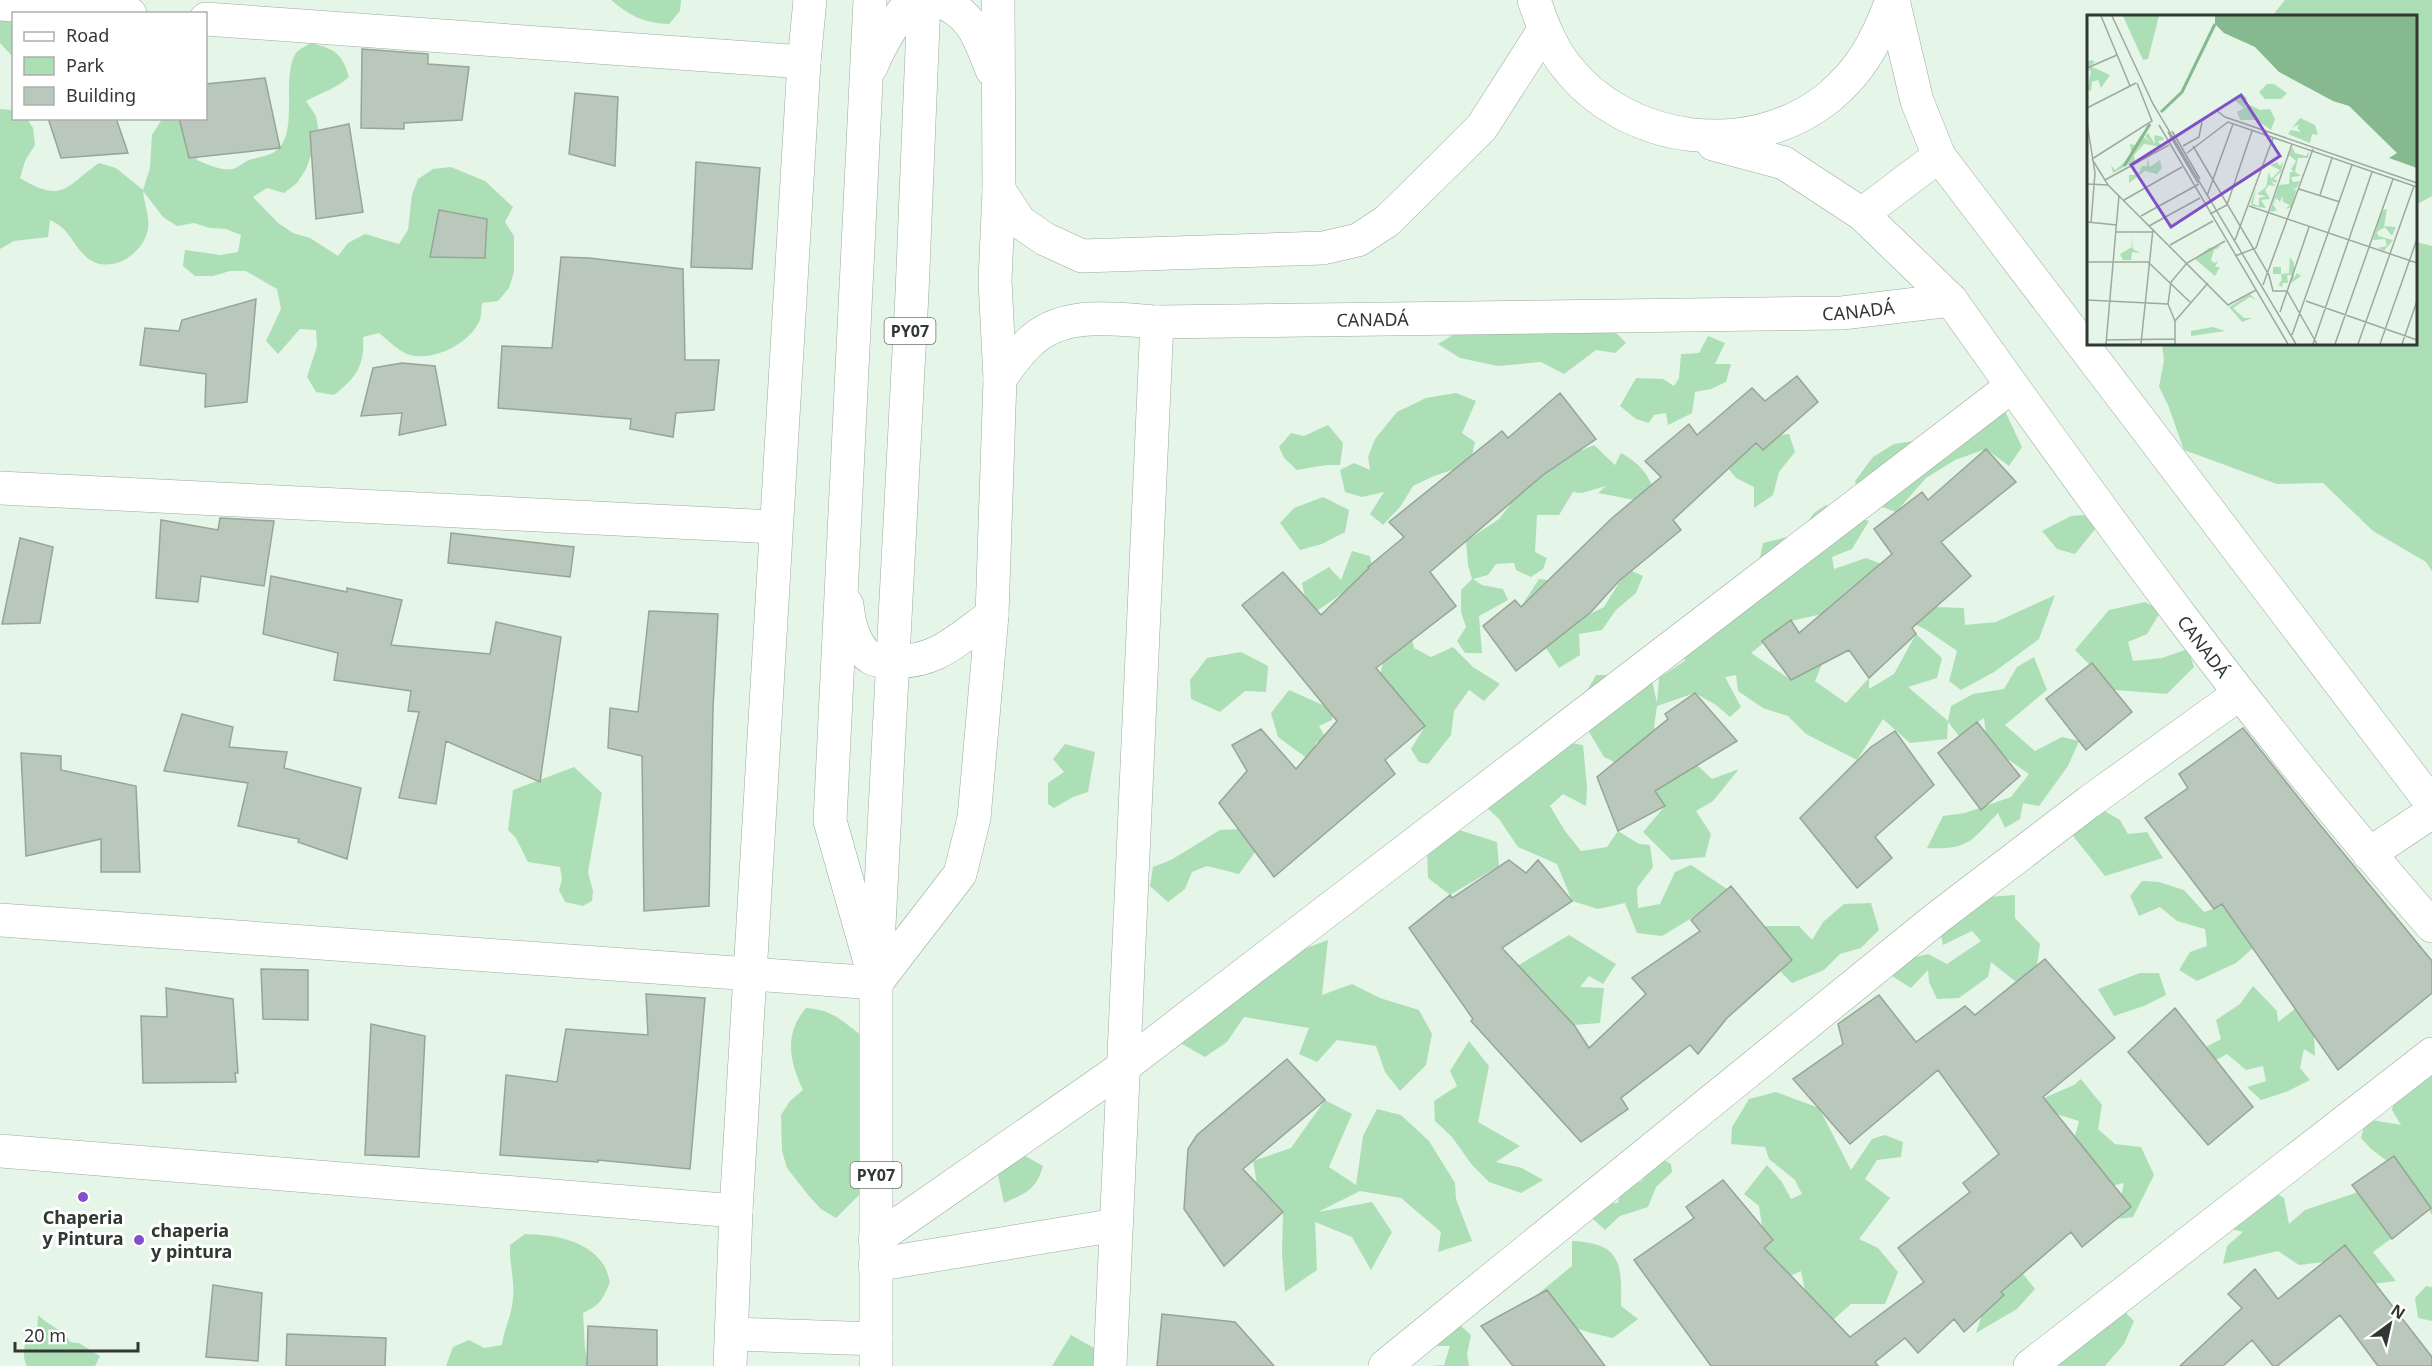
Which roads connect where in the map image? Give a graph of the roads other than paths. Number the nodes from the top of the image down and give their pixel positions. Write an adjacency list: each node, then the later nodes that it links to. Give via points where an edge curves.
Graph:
1 (810, 0): 12 (main road)
2 (870, 0): 13 (main road)
3 (913, 0): 13 (main road, via 882,42)
4 (924, 0): 27 (main road, PY07)
5 (937, 0): 14 (main road, via 965,15)
6 (998, 0): 14 (main road)
7 (1893, 0): 15 (main road, via 1879,36 1856,70 1827,98 1793,120 1754,133 1713,137); 16 (main road, via 1917,101)
8 (0, 4): 9 (main road)
9 (104, 12)
10 (1539, 15): 15 (main road, via 1566,66 1596,96 1632,118); 17 (main road, via 1482,127 1387,221 1358,240 1323,248 1082,256 1044,239 1020,222)
11 (207, 19): 12 (main road)
12 (804, 62): 24 (main road)
13 (866, 80): 25 (main road)
14 (998, 83): 17 (main road)
15 (1671, 133): 18 (main road, via 1784,163)
16 (1940, 156): 18 (main road); 29 (main road)
17 (999, 190): 21 (main road, via 994,281)
18 (1862, 214): 19 (main road)
19 (1951, 300): 20 (main road, CANADÁ, via 1842,313); 22 (main road, CANADÁ)
20 (1157, 322): 21 (main road, CANADÁ, via 1094,317 1054,327 1030,341); 37 (main road)
21 (1000, 379): 26 (main road)
22 (2012, 386): 28 (main road, CANADÁ); 37 (main road)
23 (0, 488): 24 (main road)
24 (776, 527): 34 (main road)
25 (842, 572): 27 (main road, via 849,624 856,639 873,660); 35 (main road, via 830,821)
26 (992, 615): 27 (main road, via 932,657 910,663); 35 (main road, via 974,818 960,874)
27 (893, 662): 35 (main road, PY07)
28 (2239, 694): 31 (main road, CANADÁ); 46 (main road, via 1937,918)
29 (2432, 804)
30 (2432, 812): 31 (main road)
31 (2369, 855): 33 (main road, CANADÁ)
32 (0, 920): 34 (main road)
33 (2432, 926)
34 (751, 976): 35 (main road); 39 (main road)
35 (876, 983): 41 (main road, PY07)
36 (2432, 1054): 47 (main road)
37 (1122, 1068): 40 (main road); 41 (main road)
38 (0, 1150): 39 (main road)
39 (736, 1211): 42 (main road)
40 (1116, 1225): 41 (main road); 45 (main road)
41 (875, 1252): 43 (main road, PY07)
42 (732, 1334): 43 (main road); 44 (main road)
43 (876, 1353)
44 (730, 1366)
45 (1110, 1366)
46 (1385, 1366)
47 (2030, 1366)

